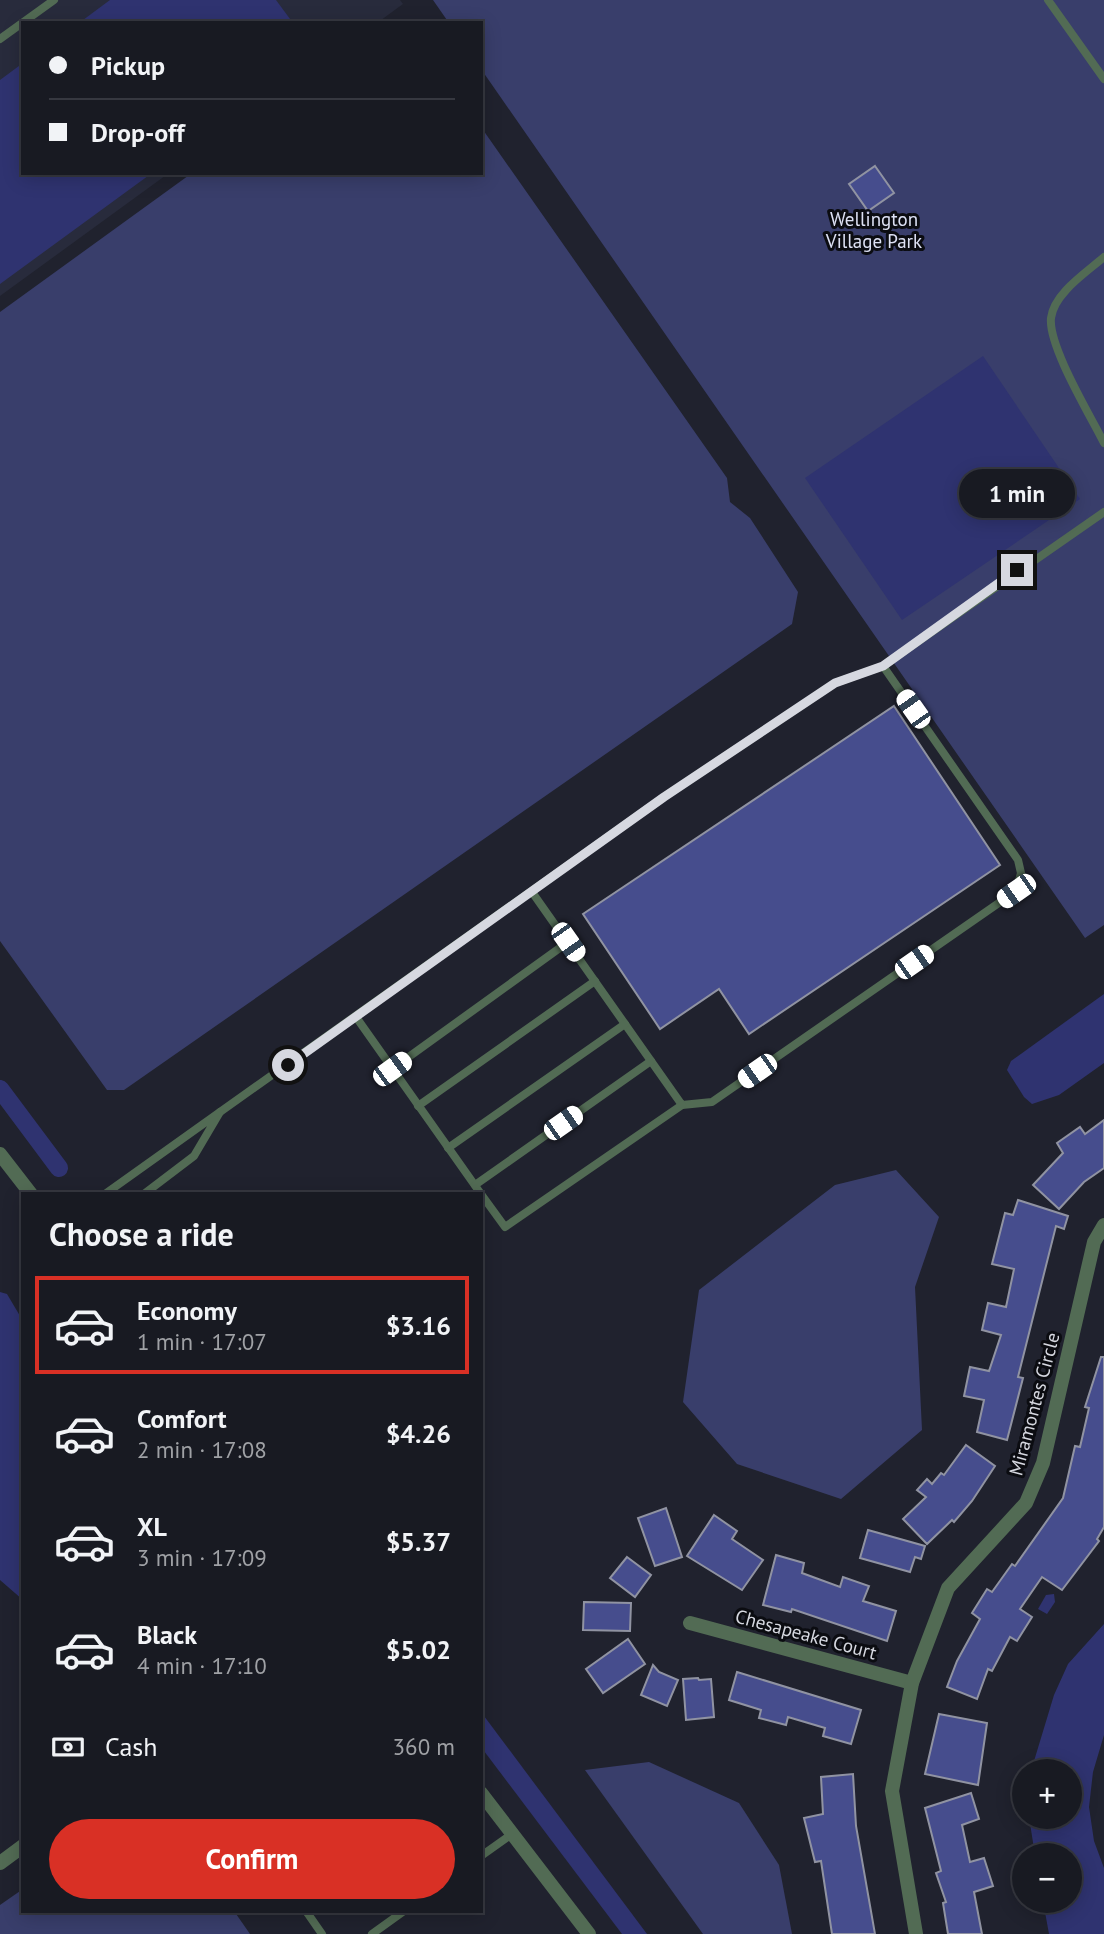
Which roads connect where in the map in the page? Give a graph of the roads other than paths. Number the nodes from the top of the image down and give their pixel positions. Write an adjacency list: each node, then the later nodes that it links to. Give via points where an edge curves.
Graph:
1 (54, 0): 3 (lane)
2 (1048, 0): 6 (lane)
3 (25, 21)
4 (21, 24): 5 (lane)
5 (0, 39)
6 (1104, 79)
7 (1104, 257): 8 (lane, via 1063,293 1051,316 1053,341)
8 (1104, 443)
9 (1104, 512): 10 (lane)
10 (883, 666): 11 (lane, via 835,683 664,797); 18 (lane, via 1018,860 1021,873 1016,891 712,1102)
11 (533, 892): 12 (lane); 14 (lane)
12 (568, 942): 13 (lane); 17 (lane)
13 (595, 981): 15 (lane); 19 (lane)
14 (356, 1017): 17 (lane); 20 (lane)
15 (625, 1024): 16 (lane); 21 (lane)
16 (651, 1061): 18 (lane); 23 (lane)
17 (392, 1069): 19 (lane)
18 (682, 1105): 28 (lane, via 505,1227)
19 (418, 1106): 21 (lane)
20 (220, 1112): 25 (lane); 26 (lane, via 194,1156)
21 (448, 1148): 23 (lane)
22 (0, 1154): 24 (street)
23 (475, 1185): 27 (lane)
24 (29, 1192)
25 (108, 1192)
26 (147, 1192)
27 (480, 1192)
28 (483, 1197)
29 (1104, 1225): 31 (street, Miramontes Circle, via 1094,1242 1043,1463 1026,1503 948,1588)
30 (690, 1623): 31 (street, Chesapeake Court)
31 (912, 1683): 42 (street, Miramontes Circle, via 892,1791)
32 (483, 1796): 33 (street)
33 (512, 1834): 35 (lane); 41 (street)
34 (21, 1847): 36 (street)
35 (483, 1855)
36 (0, 1863)
37 (307, 1913): 39 (lane)
38 (401, 1913): 40 (lane)
39 (322, 1934)
40 (372, 1934)
41 (589, 1934)
42 (916, 1934)

